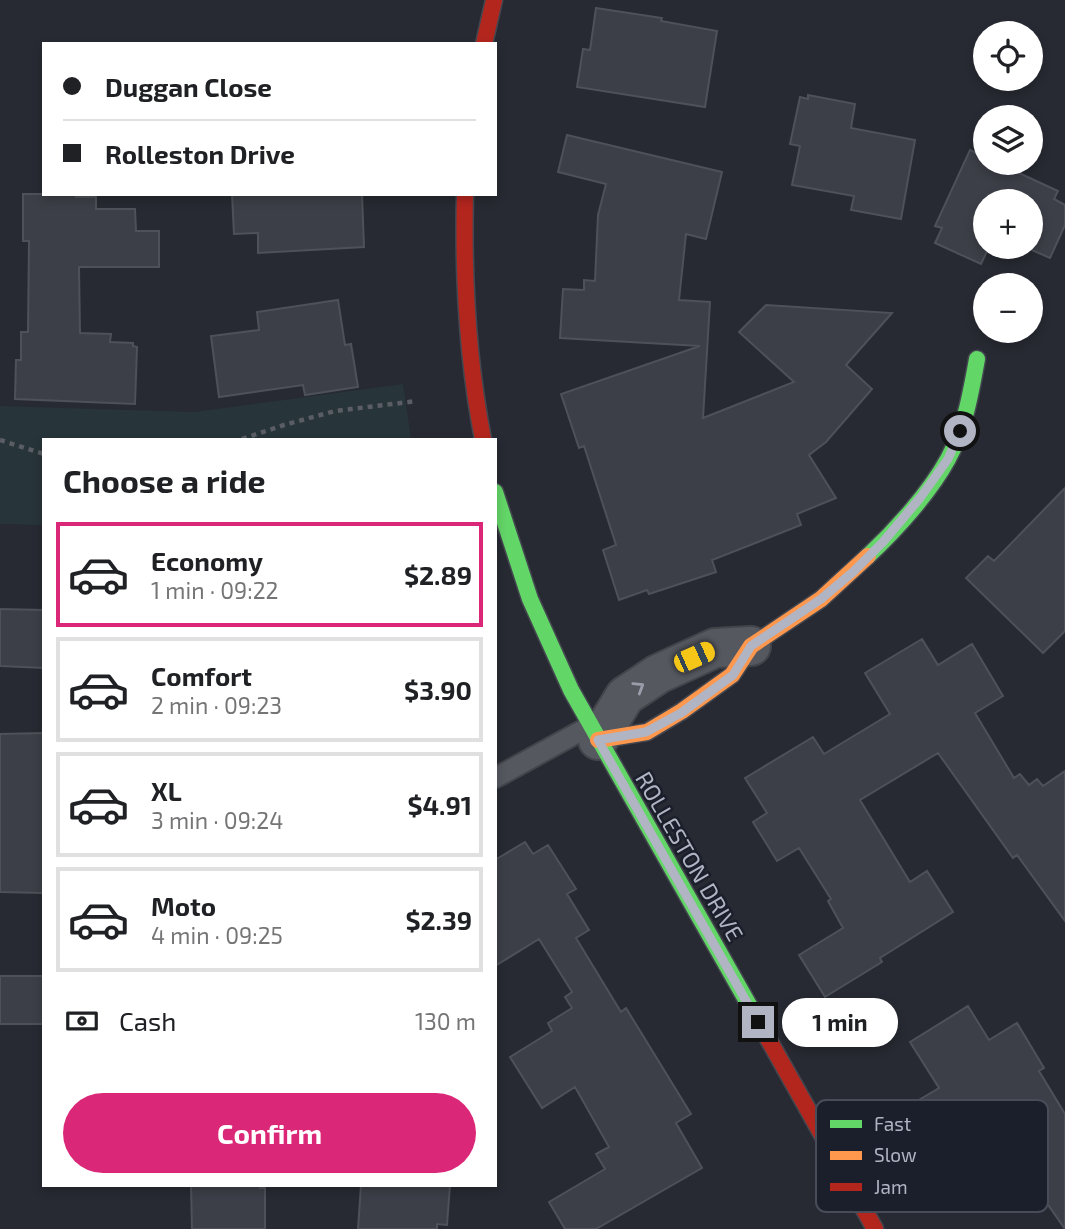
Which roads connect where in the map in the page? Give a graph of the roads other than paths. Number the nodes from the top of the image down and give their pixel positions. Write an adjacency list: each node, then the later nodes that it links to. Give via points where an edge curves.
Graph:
1 (495, 0): 2 (main road)
2 (484, 42)
3 (465, 196): 5 (main road, via 465,307)
4 (977, 359): 7 (main road, via 948,459 908,514 821,599)
5 (483, 438)
6 (497, 499): 8 (main road, ROLLESTON DRIVE, via 542,629)
7 (751, 646): 8 (street, via 715,648 658,674 625,695)
8 (594, 733): 9 (lane); 10 (main road, ROLLESTON DRIVE)
9 (497, 777)
10 (816, 1123)
11 (866, 1212): 12 (main road, ROLLESTON DRIVE)
12 (876, 1229)

